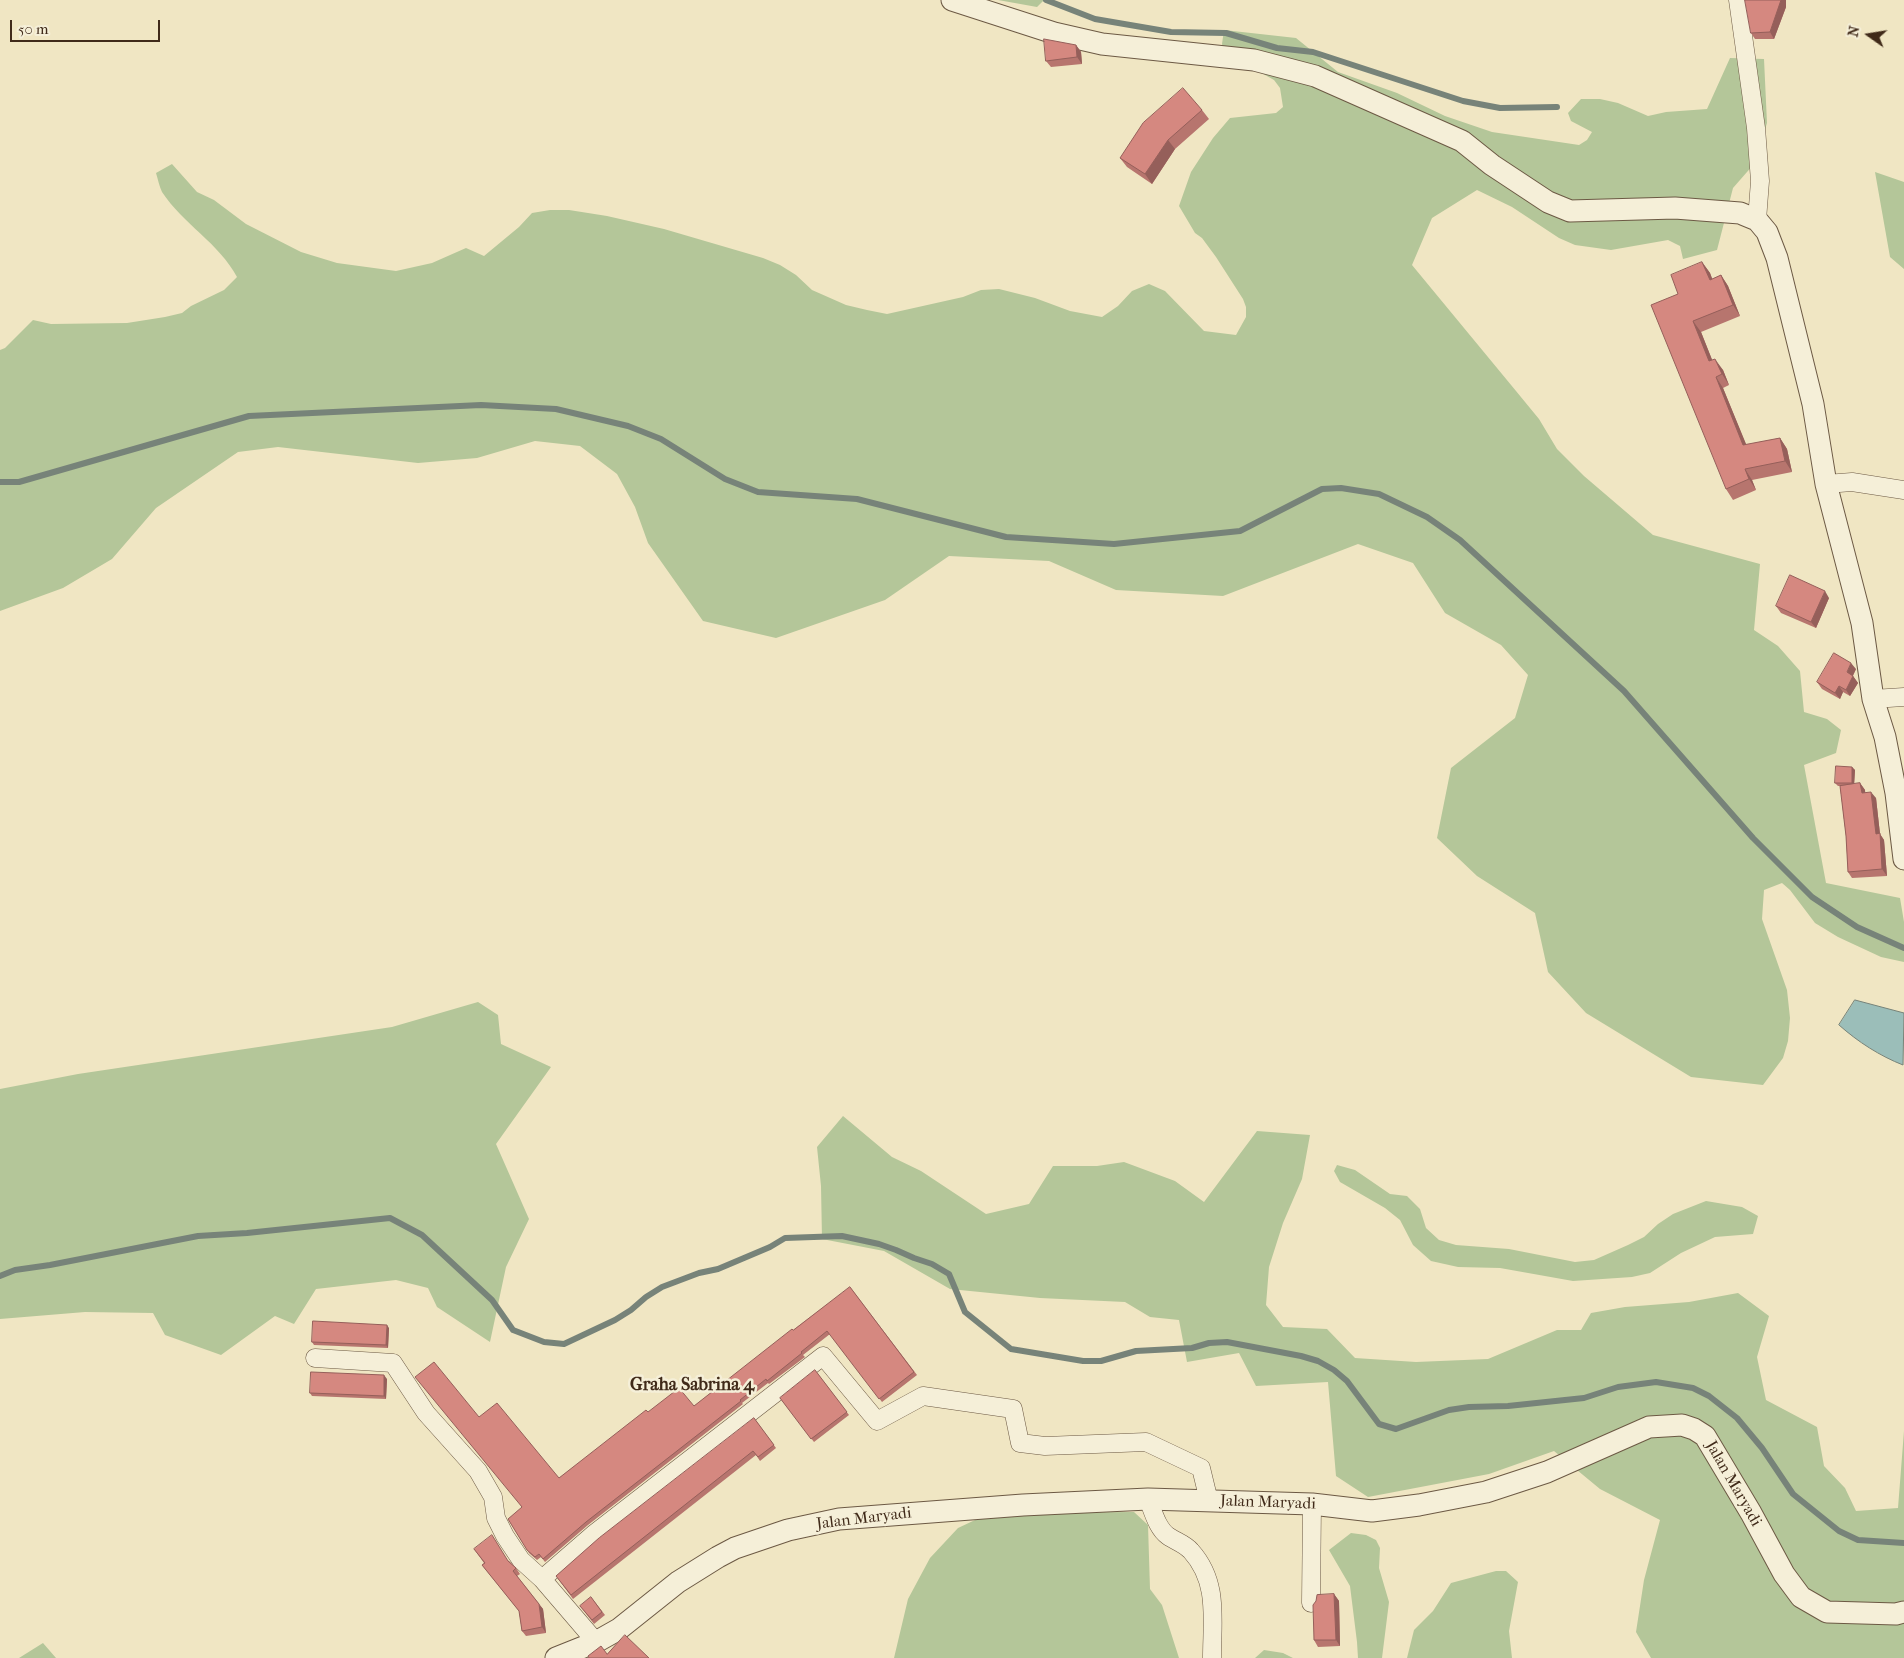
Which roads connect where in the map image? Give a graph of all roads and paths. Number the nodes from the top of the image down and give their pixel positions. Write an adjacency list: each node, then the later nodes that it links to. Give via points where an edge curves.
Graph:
1 (952, 0): 3 (street, via 1054,33 1102,44 1254,60 1315,76 1462,141 1548,202 1570,211 1675,208 1740,214)
2 (1738, 0): 3 (street, via 1756,128 1760,181)
3 (1757, 220): 4 (street, via 1767,232 1777,258 1813,404)
4 (1826, 484): 5 (street, via 1852,482); 7 (street, via 1862,622)
5 (1904, 490)
6 (1904, 697): 7 (street)
7 (1873, 699): 8 (street, via 1885,737)
8 (1904, 855)
9 (315, 1358): 13 (street, via 392,1363 426,1413 478,1471 493,1497 496,1518 505,1536 521,1560)
10 (1148, 1499): 11 (street, Jalan Maryadi); 16 (street, Jalan Maryadi, via 1032,1504 839,1520 788,1530 718,1557); 18 (street, via 1166,1535 1190,1549 1205,1570 1212,1591)
11 (1207, 1501): 12 (street, Jalan Maryadi); 13 (street, via 1201,1468 1146,1442 1045,1446 1020,1443 1012,1409 923,1396 877,1421 823,1356 595,1532)
12 (1312, 1504): 14 (street); 15 (street, Jalan Maryadi, via 1372,1510 1486,1492 1547,1472 1649,1427 1682,1426 1705,1436 1800,1597 1827,1612)
13 (542, 1579): 16 (street)
14 (1310, 1602)
15 (1904, 1612)
16 (596, 1642): 17 (street, Jalan Maryadi)
17 (556, 1658)
18 (1212, 1658)

